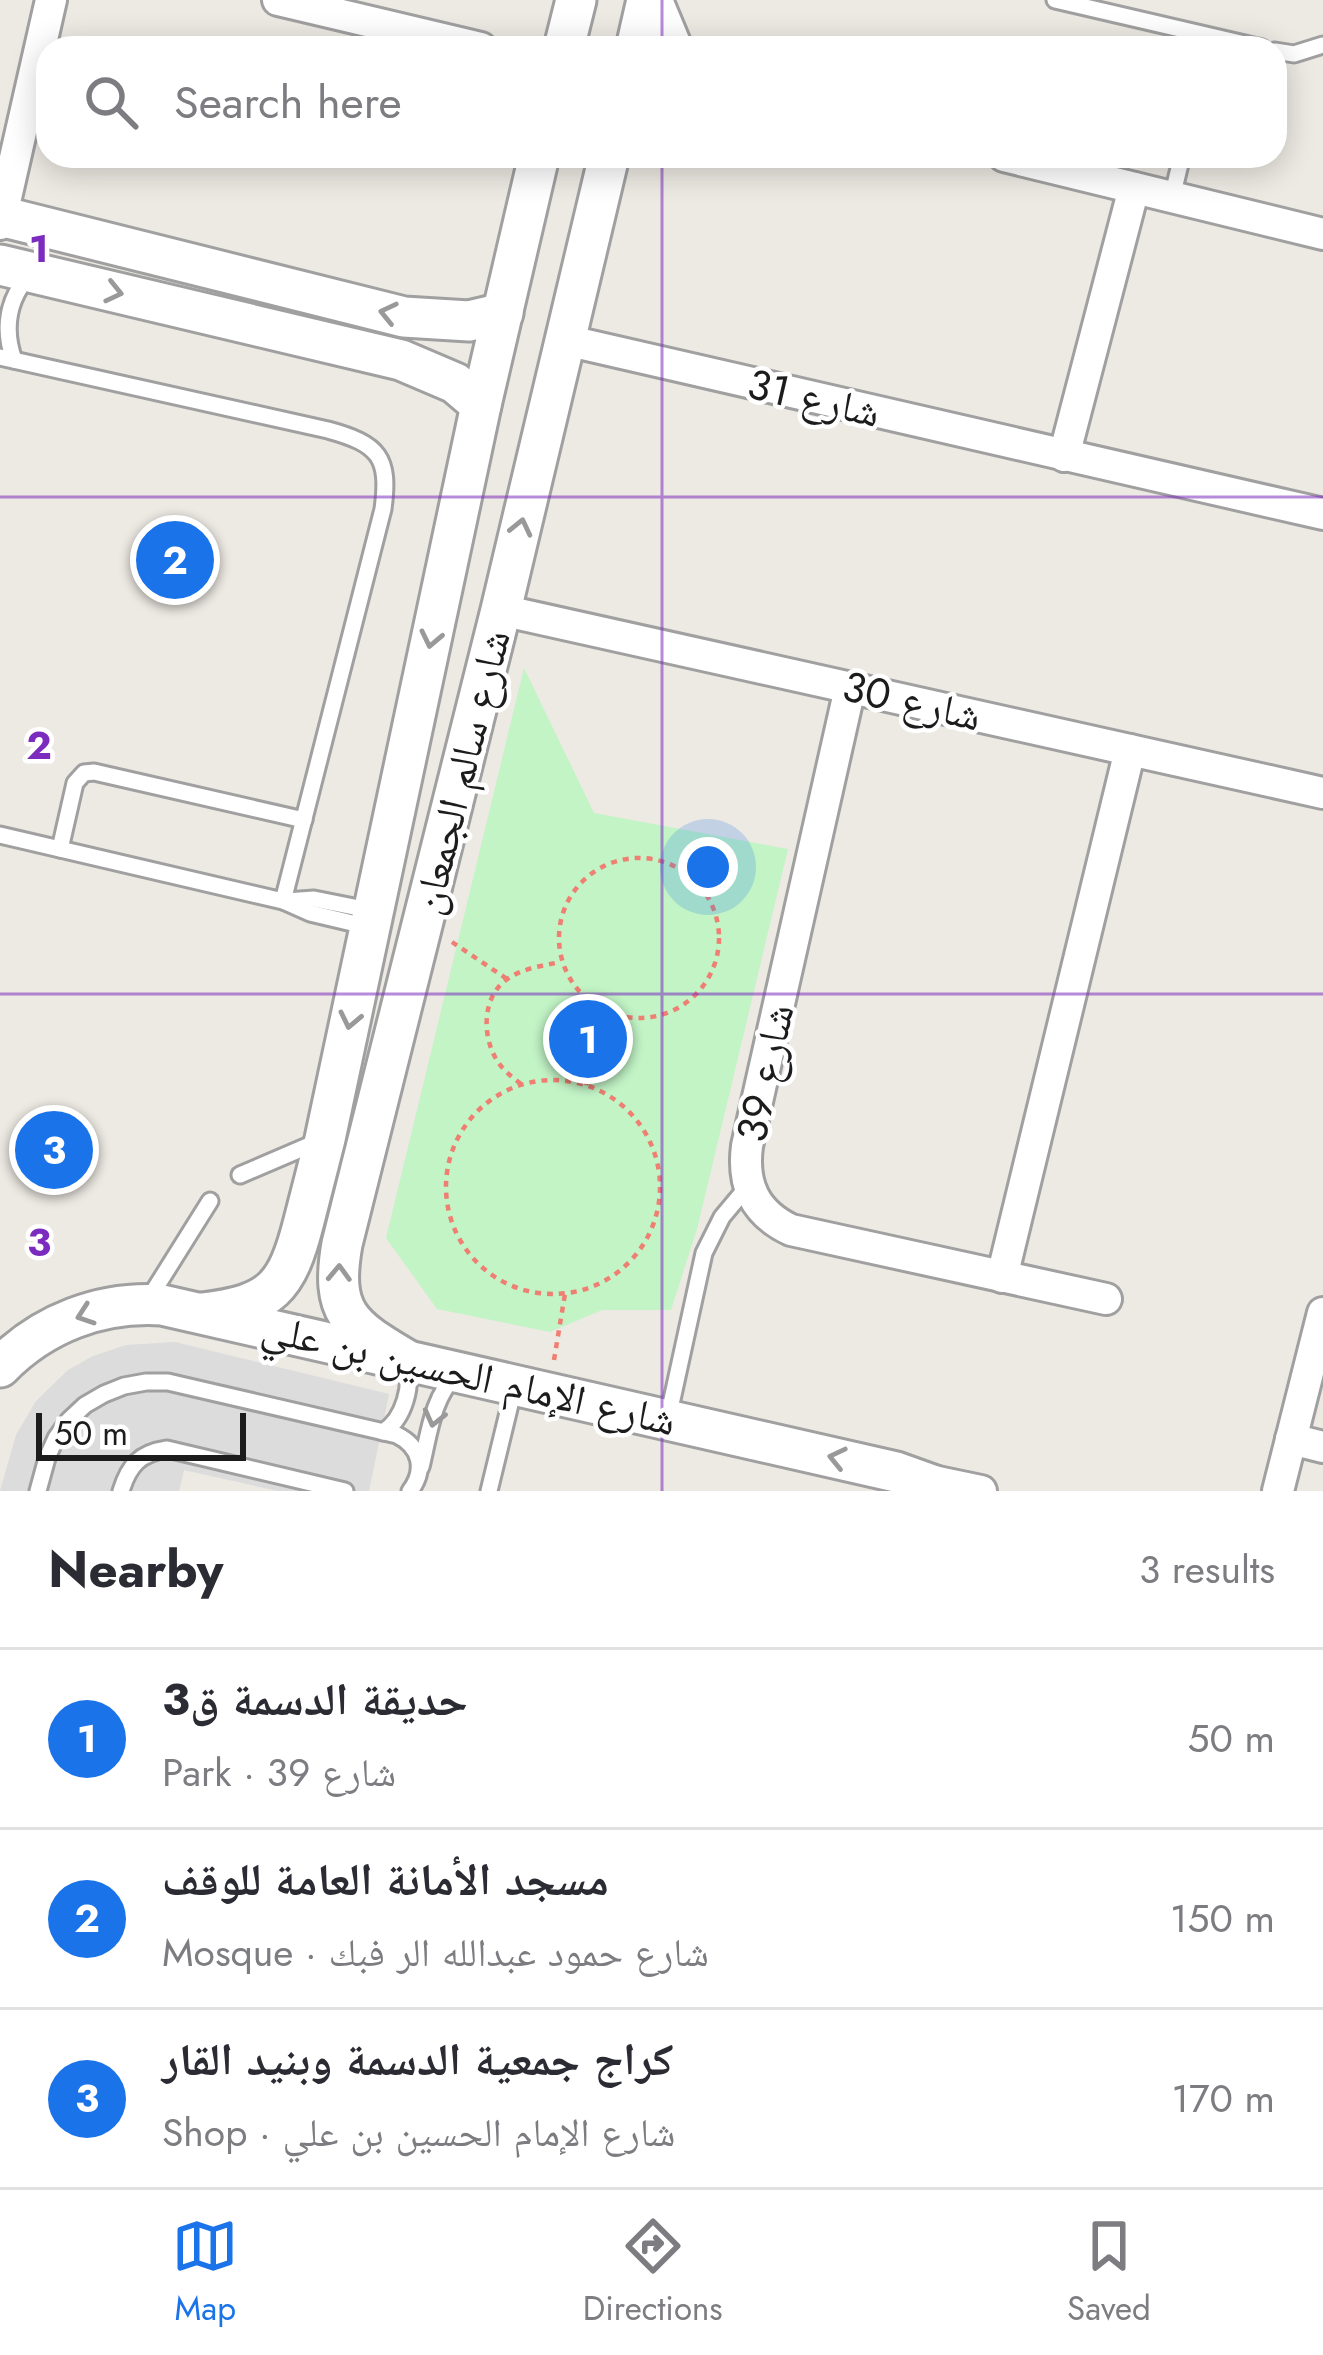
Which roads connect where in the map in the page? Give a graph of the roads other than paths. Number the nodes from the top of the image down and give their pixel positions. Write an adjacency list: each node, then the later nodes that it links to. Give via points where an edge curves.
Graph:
1 (51, 0): 7 (street)
2 (278, 0): 8 (street)
3 (576, 0): 9 (street)
4 (647, 0): 10 (street)
5 (657, 0): 11 (street)
6 (1055, 0): 12 (lane)
7 (43, 36)
8 (430, 36)
9 (567, 36)
10 (638, 36)
11 (672, 36)
12 (1188, 36)
13 (1323, 45): 14 (lane)
14 (1287, 53)
15 (36, 64): 22 (street)
16 (536, 168): 25 (street, شارع سالم الجمعان)
17 (606, 168): 26 (street, شارع سالم الجمعان)
18 (1053, 168): 20 (street)
19 (1179, 168): 21 (lane)
20 (1134, 188): 21 (street); 29 (street)
21 (1172, 197): 23 (street)
22 (0, 219): 25 (street, one-way to 22, via 469,321 404,317)
23 (1323, 234)
24 (16, 268): 27 (lane); 28 (street, one-way to 28, via 401,360)
25 (503, 313): 28 (street, شارع سالم الجمعان)
26 (565, 340): 29 (street, شارع 31); 31 (street, شارع سالم الجمعان, one-way to 26)
27 (7, 359): 37 (lane, via 341,434 382,459 383,509)
28 (481, 405): 33 (street, شارع سالم الجمعان, one-way to 33)
29 (1064, 456): 30 (street, شارع 31)
30 (1323, 514)
31 (501, 610): 32 (street, شارع 30); 34 (street, شارع سالم الجمعان)
32 (850, 688): 35 (street, شارع 30); 44 (street, شارع 39, via 747,1146)
33 (414, 722): 34 (street, via 421,742 442,753); 41 (street, شارع سالم الجمعان)
34 (470, 737): 51 (street, شارع سالم الجمعان, one-way to 34, via 346,1314 337,1276)
35 (1130, 750): 36 (street, شارع 30); 46 (street)
36 (1323, 793)
37 (304, 820): 39 (lane, via 85,773 75,783); 40 (lane)
38 (0, 835): 39 (lane)
39 (61, 848): 40 (lane)
40 (283, 901): 41 (lane, via 314,899)
41 (371, 919): 42 (street, شارع سالم الجمعان, one-way to 42)
42 (325, 1138): 43 (lane); 50 (street, شارع سالم الجمعان, via 286,1275 248,1304)
43 (240, 1175)
44 (748, 1186): 46 (street, شارع 39, via 767,1217 791,1230); 55 (lane, via 704,1253)
45 (210, 1201): 48 (lane)
46 (1002, 1277): 47 (street, شارع 39)
47 (1106, 1299)
48 (145, 1304): 50 (street, شارع الإمام الحسين بن علي); 52 (street, شارع الإمام الحسين بن علي, one-way to 52, via 74,1318)
49 (1323, 1312): 57 (street)
50 (202, 1313): 51 (street, شارع الإمام الحسين بن علي)
51 (405, 1359): 53 (street, شارع الإمام الحسين بن علي); 56 (lane, via 402,1409)
52 (0, 1367)
53 (459, 1372): 54 (street, شارع الإمام الحسين بن علي); 59 (lane, one-way to 59, via 438,1398)
54 (531, 1389): 55 (street, شارع الإمام الحسين بن علي); 65 (lane)
55 (668, 1420): 60 (street, شارع الإمام الحسين بن علي, one-way to 55)
56 (383, 1432): 59 (lane, via 407,1440); 61 (lane, via 146,1382 104,1394 69,1420)
57 (1291, 1439): 58 (street); 68 (street)
58 (1323, 1447)
59 (421, 1470): 64 (lane)
60 (911, 1476): 66 (street, شارع الإمام الحسين بن علي); 67 (street)
61 (38, 1491)
62 (122, 1491): 63 (lane, via 138,1459 167,1449)
63 (345, 1491)
64 (410, 1491)
65 (489, 1491)
66 (949, 1491)
67 (981, 1491)
68 (1278, 1491)

